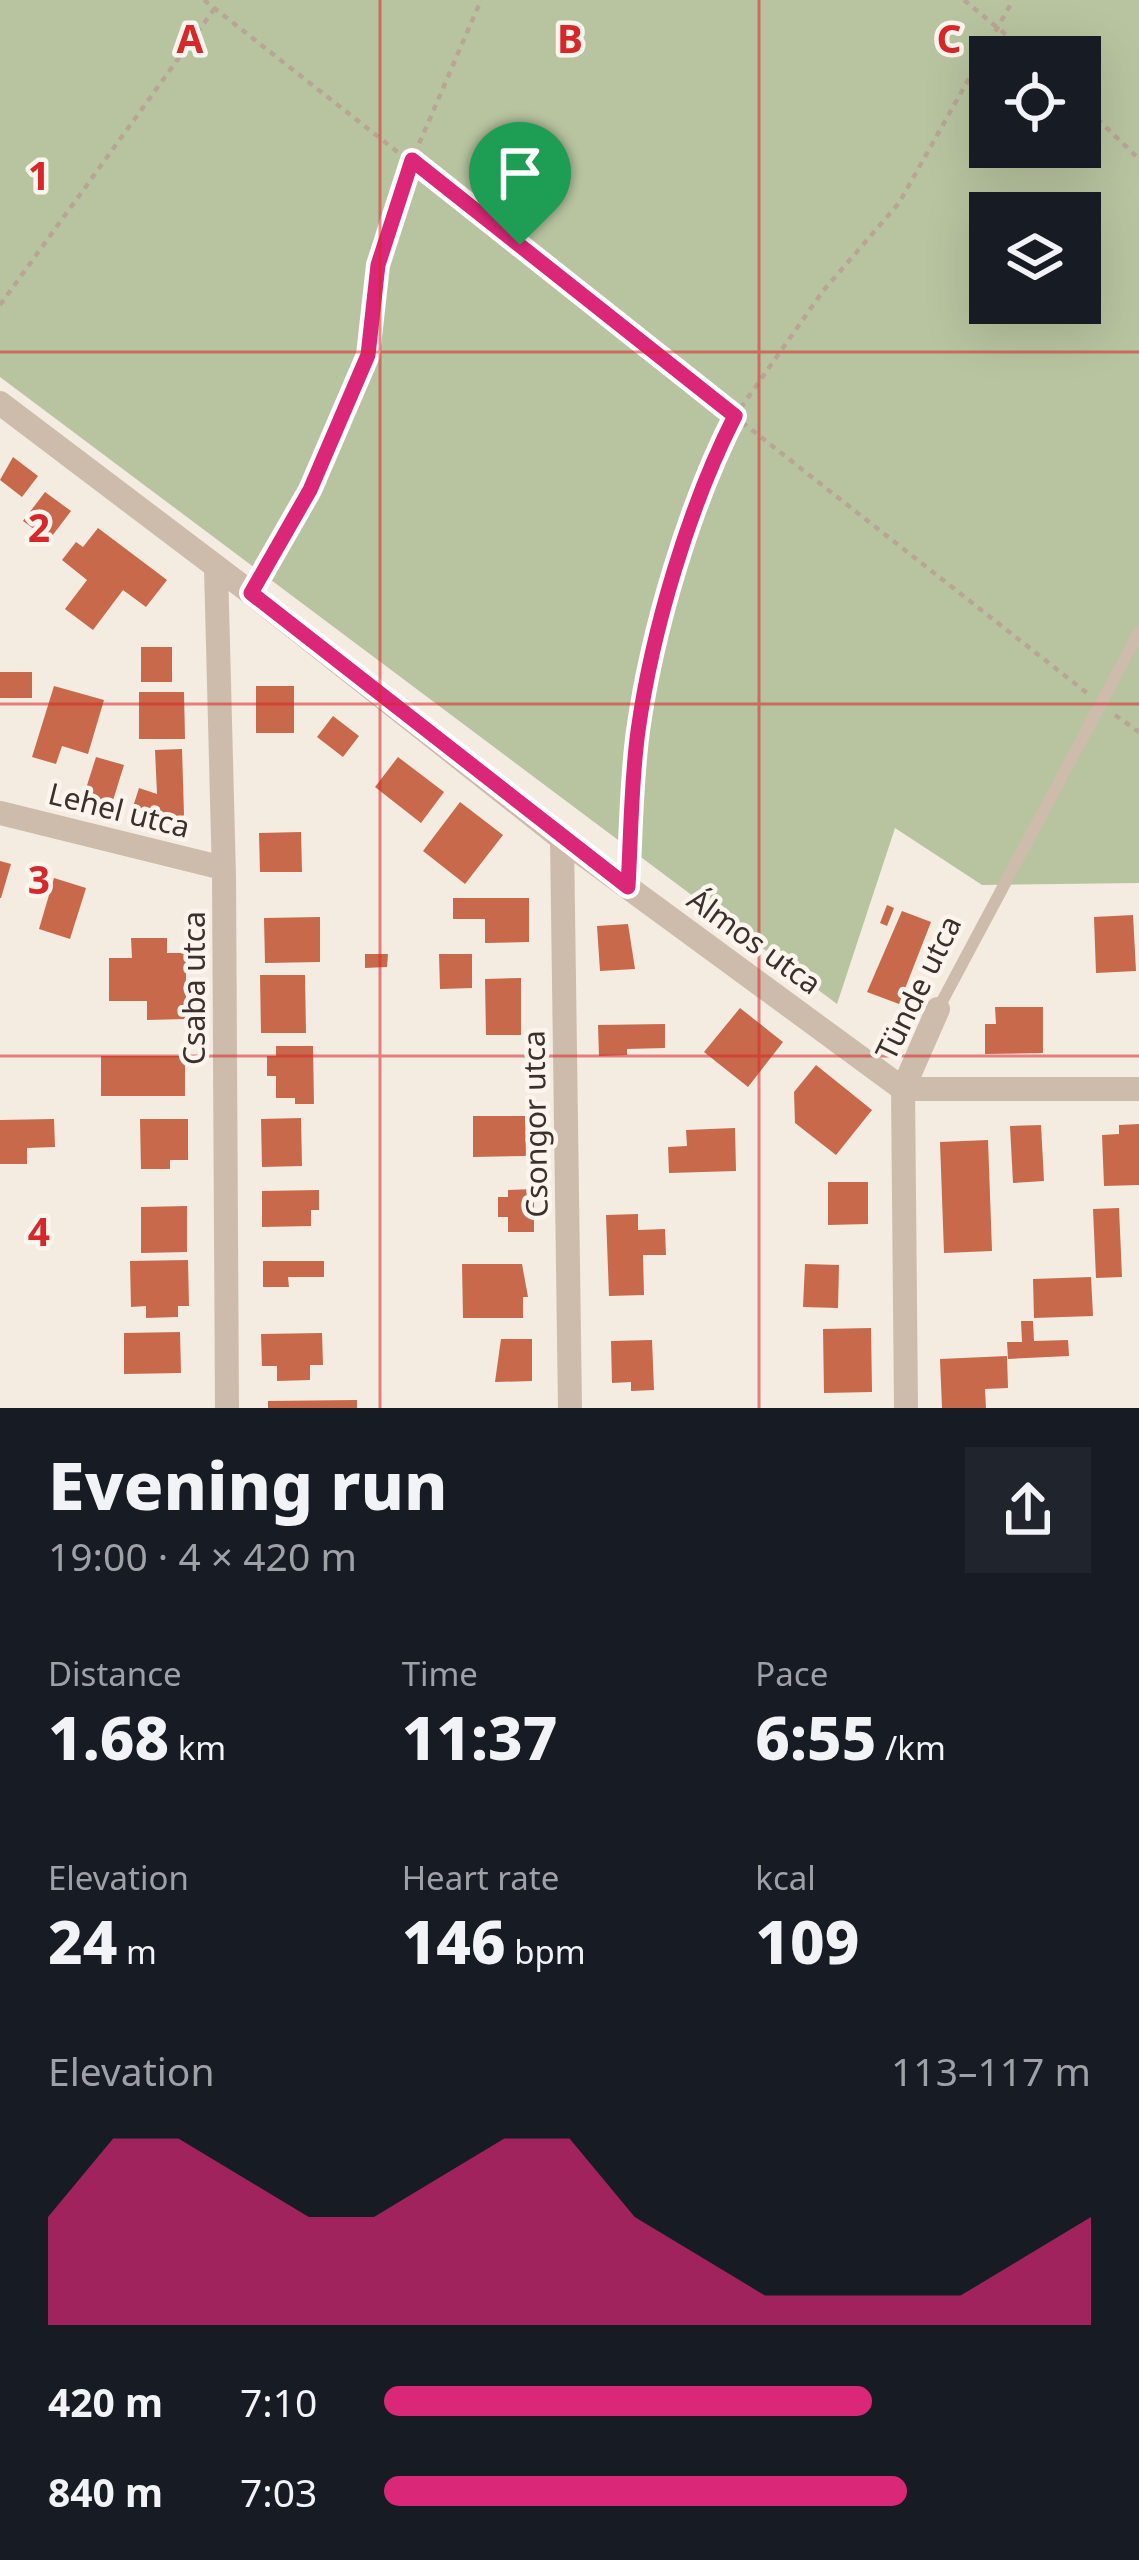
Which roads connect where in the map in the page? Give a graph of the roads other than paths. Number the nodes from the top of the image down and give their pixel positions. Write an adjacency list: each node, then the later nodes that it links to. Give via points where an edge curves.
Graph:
1 (0, 403): 2 (street, Álmos utca)
2 (216, 567): 5 (street, Álmos utca); 6 (street, Csaba utca)
3 (1139, 632): 7 (lane, Tünde utca)
4 (0, 813): 6 (street, Lehel utca)
5 (562, 839): 8 (street, Álmos utca); 11 (street, Csongor utca)
6 (224, 868): 10 (street, Csaba utca)
7 (938, 1009): 8 (street, Tünde utca)
8 (903, 1089): 9 (street); 12 (street, Tünde utca)
9 (1139, 1089)
10 (227, 1408)
11 (571, 1408)
12 (906, 1408)

